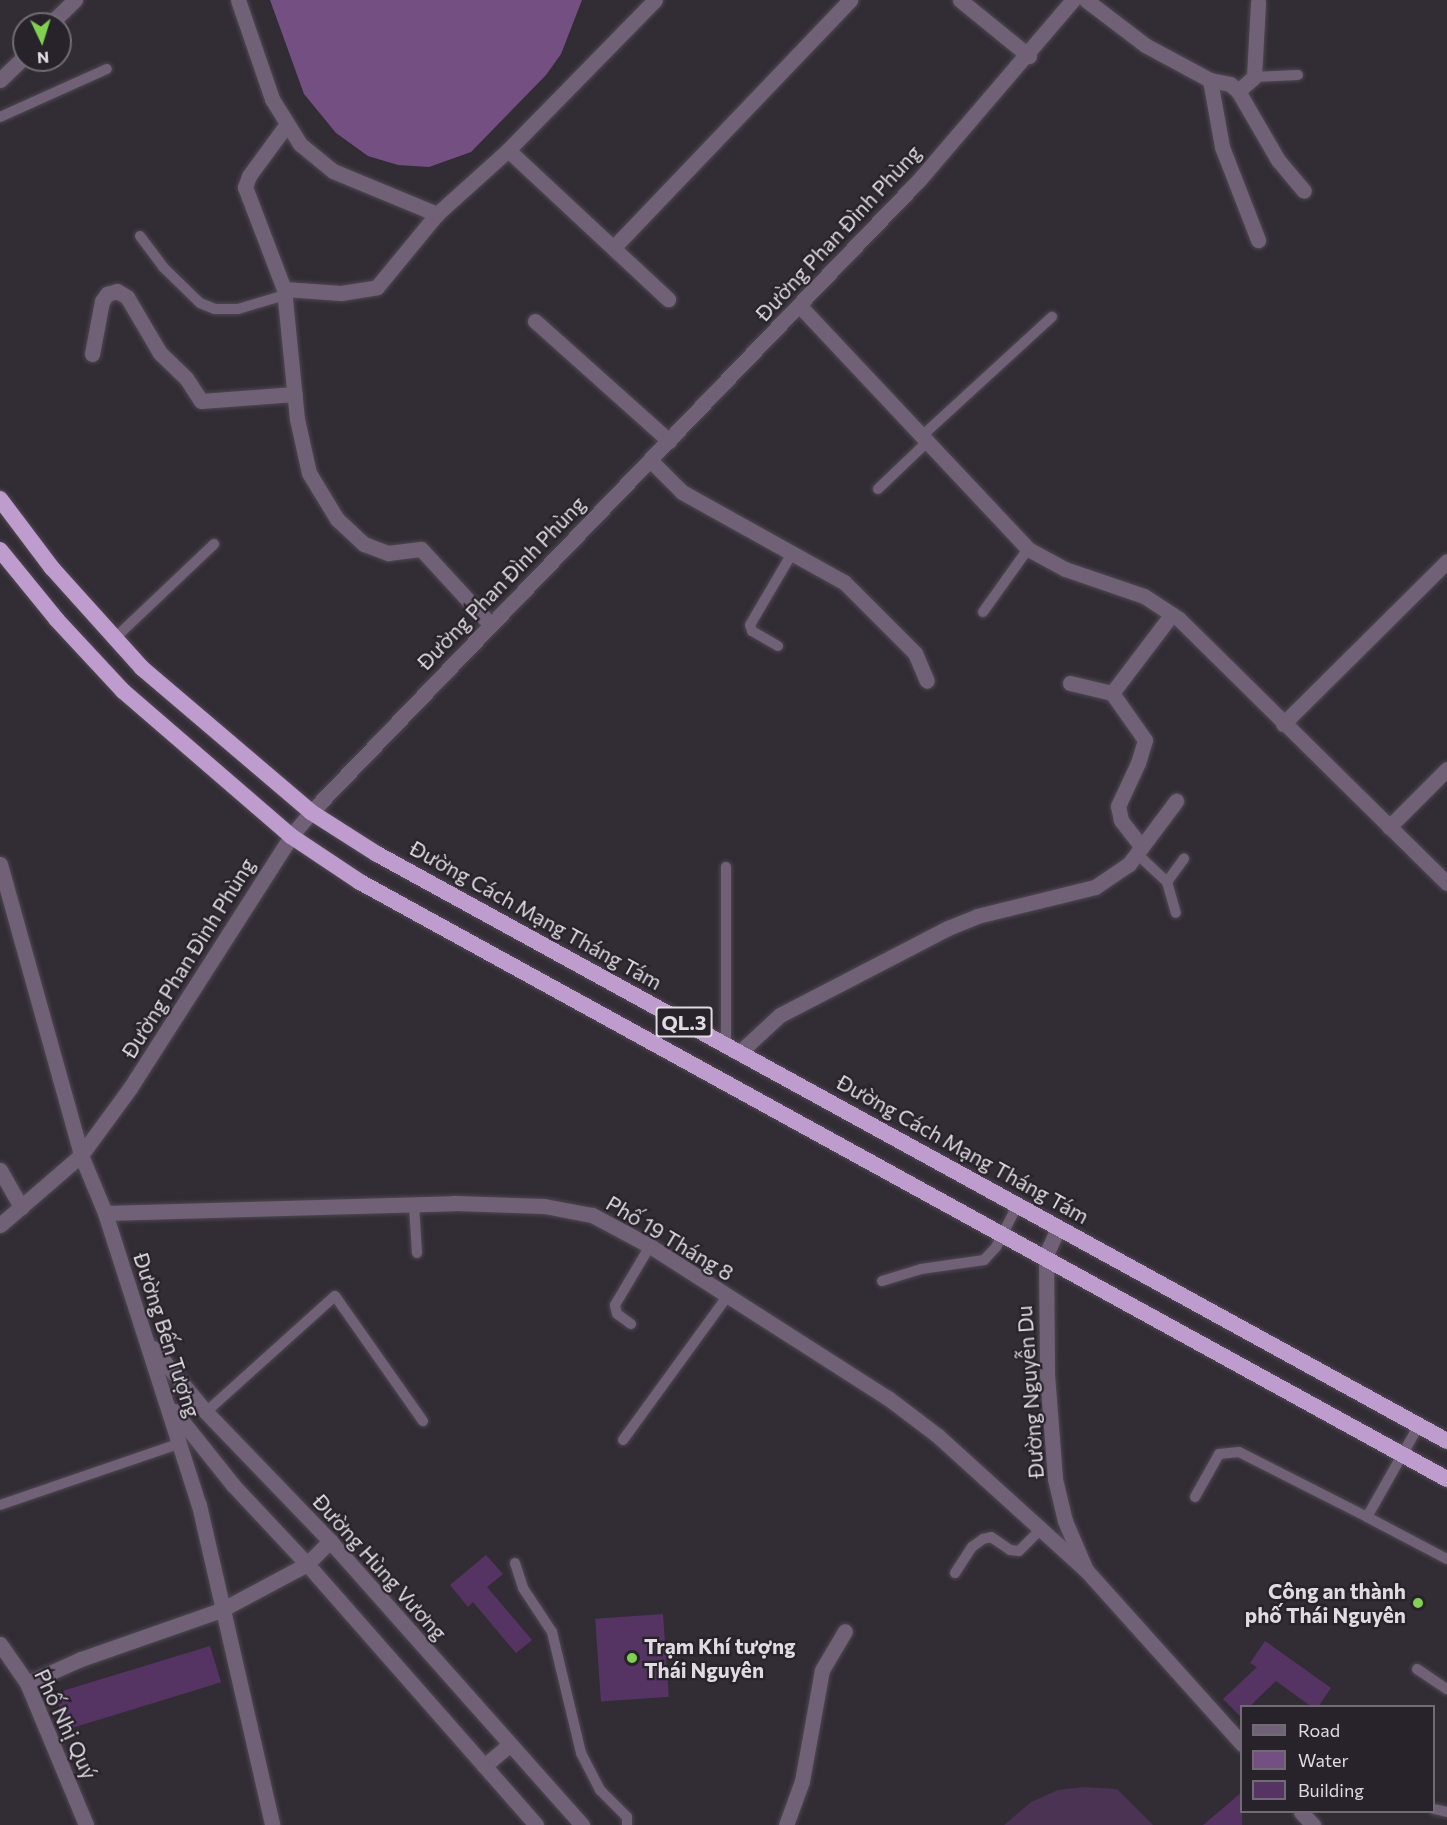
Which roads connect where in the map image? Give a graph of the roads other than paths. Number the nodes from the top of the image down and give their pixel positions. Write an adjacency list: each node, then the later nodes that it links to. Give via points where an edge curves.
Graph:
1 (75, 0): 9 (street)
2 (238, 0): 19 (street, via 272,99)
3 (655, 0): 20 (street)
4 (850, 0): 25 (street)
5 (960, 0): 10 (street)
6 (1073, 0): 10 (street, Đường Phan Đình Phùng)
7 (1086, 0): 16 (street, via 1145,45)
8 (1258, 2): 14 (street)
9 (62, 12)
10 (1029, 56): 28 (street, Đường Phan Đình Phùng)
11 (12, 68): 15 (street)
12 (107, 69): 18 (lane)
13 (1298, 75): 14 (lane)
14 (1254, 77): 17 (street)
15 (0, 80)
16 (1210, 80): 17 (street, via 1230,84); 24 (street, via 1222,147)
17 (1238, 91): 21 (street, via 1278,160)
18 (0, 117)
19 (287, 124): 22 (street, via 300,144 333,171); 26 (street, via 245,187)
20 (508, 150): 22 (street); 25 (street)
21 (1304, 191)
22 (437, 214): 26 (street, via 378,287 341,293)
23 (140, 236): 26 (lane, via 163,267 200,303 215,309 238,309)
24 (1258, 240)
25 (614, 247): 27 (street)
26 (284, 292): 32 (street)
27 (668, 299)
28 (799, 305): 33 (street); 34 (street, Đường Phan Đình Phùng)
29 (1052, 317): 33 (lane)
30 (535, 321): 34 (street)
31 (92, 354): 32 (street, via 102,301 107,294 117,291 128,297 160,352 186,378 201,401)
32 (295, 393): 45 (street, via 309,473 337,519 378,552 421,549)
33 (926, 438): 36 (lane); 39 (street)
34 (669, 441): 35 (street, Đường Phan Đình Phùng)
35 (650, 460): 41 (street, via 682,492); 45 (street, Đường Phan Đình Phùng)
36 (878, 489)
37 (0, 499): 46 (highway, Đường Cách Mạng Tháng Tám / QL.3, via 52,568)
38 (214, 544): 46 (lane)
39 (1028, 549): 43 (lane); 44 (street, via 1065,568 1144,596)
40 (0, 550): 56 (highway, QL.3, via 57,620 123,691)
41 (791, 555): 47 (lane, via 750,625 752,631); 48 (street, via 832,574 859,596 915,653)
42 (1447, 561): 51 (street)
43 (983, 612)
44 (1172, 614): 50 (street); 51 (street)
45 (490, 624): 54 (street, Đường Phan Đình Phùng)
46 (114, 639): 54 (highway, Đường Cách Mạng Tháng Tám / QL.3, via 142,668)
47 (778, 646)
48 (927, 681)
49 (1070, 682): 50 (street)
50 (1112, 693): 57 (street, via 1145,740 1118,806 1121,820)
51 (1283, 724): 55 (street)
52 (1447, 769): 55 (street)
53 (1176, 801): 57 (street)
54 (311, 812): 56 (street, Đường Phan Đình Phùng); 64 (highway, Đường Cách Mạng Tháng Tám / QL.3, via 377,854)
55 (1389, 827): 62 (street)
56 (291, 836): 65 (street, Đường Phan Đình Phùng, via 130,1088); 73 (highway, QL.3, via 360,882)
57 (1139, 850): 61 (lane); 64 (street, via 1120,872 1095,887 977,916 780,1015)
58 (1184, 860): 61 (lane)
59 (0, 864): 65 (street, Đường Bến Tượng)
60 (726, 867): 64 (lane)
61 (1167, 882): 63 (lane)
62 (1447, 883)
63 (1176, 913)
64 (733, 1048): 67 (highway, Đường Cách Mạng Tháng Tám / QL.3)
65 (81, 1155): 69 (street, Đường Phan Đình Phùng); 70 (street, Đường Bến Tượng)
66 (0, 1170): 69 (street)
67 (1018, 1204): 72 (highway, Đường Cách Mạng Tháng Tám / QL.3); 73 (lane)
68 (414, 1206): 70 (street, Phố 19 Tháng 8); 74 (street, Phố 19 Tháng 8, via 544,1206 592,1215); 75 (lane)
69 (21, 1207): 71 (street, Đường Phan Đình Phùng)
70 (105, 1213): 80 (street, Đường Bến Tượng)
71 (0, 1225)
72 (1058, 1228): 76 (street, Đường Nguyễn Du); 84 (highway, Đường Cách Mạng Tháng Tám / QL.3)
73 (1002, 1234): 76 (highway, QL.3); 77 (lane, via 984,1260 921,1269)
74 (650, 1246): 78 (street, Phố 19 Tháng 8); 79 (lane, via 615,1305 617,1314)
75 (417, 1253)
76 (1046, 1255): 88 (highway, QL.3); 98 (street, Đường Nguyễn Du, via 1047,1374 1055,1479 1065,1521)
77 (882, 1281)
78 (727, 1297): 85 (lane); 93 (street, Phố 19 Tháng 8, via 888,1398 938,1436)
79 (631, 1324)
80 (145, 1339): 81 (street, Đường Bến Tượng); 82 (street, Đường Hùng Vương)
81 (168, 1404): 87 (street, Đường Bến Tượng); 97 (street, via 233,1485)
82 (206, 1412): 83 (lane, via 335,1296); 94 (street, Đường Hùng Vương)
83 (423, 1421)
84 (1419, 1425): 86 (highway, Đường Cách Mạng Tháng Tám / QL.3); 88 (lane)
85 (623, 1440)
86 (1447, 1441)
87 (180, 1443): 91 (lane); 100 (street, Đường Bến Tượng, via 199,1505)
88 (1404, 1454): 89 (highway, QL.3); 92 (lane)
89 (1447, 1479)
90 (1195, 1497): 92 (lane, via 1219,1454 1239,1452)
91 (0, 1505)
92 (1367, 1517): 95 (lane)
93 (1041, 1529): 98 (street, Phố 19 Tháng 8); 99 (lane, via 1020,1551 1010,1550 991,1537 983,1539 972,1547)
94 (330, 1541): 97 (street); 107 (street, Đường Hùng Vương)
95 (1447, 1559)
96 (515, 1563): 114 (lane, via 523,1588 552,1632 581,1753 600,1790 627,1817)
97 (307, 1564): 100 (street); 108 (street)
98 (1086, 1570): 106 (street, Đường Nguyễn Du)
99 (955, 1573)
100 (221, 1610): 104 (street, via 81,1659); 111 (street, Đường Bến Tượng)
101 (845, 1631): 115 (street, via 822,1670 802,1781)
102 (0, 1644): 104 (street, Phố Nhị Quý)
103 (1417, 1669): 105 (lane)
104 (27, 1683): 110 (street, Phố Nhị Quý)
105 (1447, 1689)
106 (1240, 1742)
107 (510, 1744): 108 (street); 113 (street, Đường Hùng Vương)
108 (484, 1766): 112 (street)
109 (1302, 1813): 116 (street)
110 (86, 1825)
111 (272, 1825)
112 (536, 1825)
113 (582, 1825)
114 (627, 1825)
115 (786, 1825)
116 (1313, 1825)

